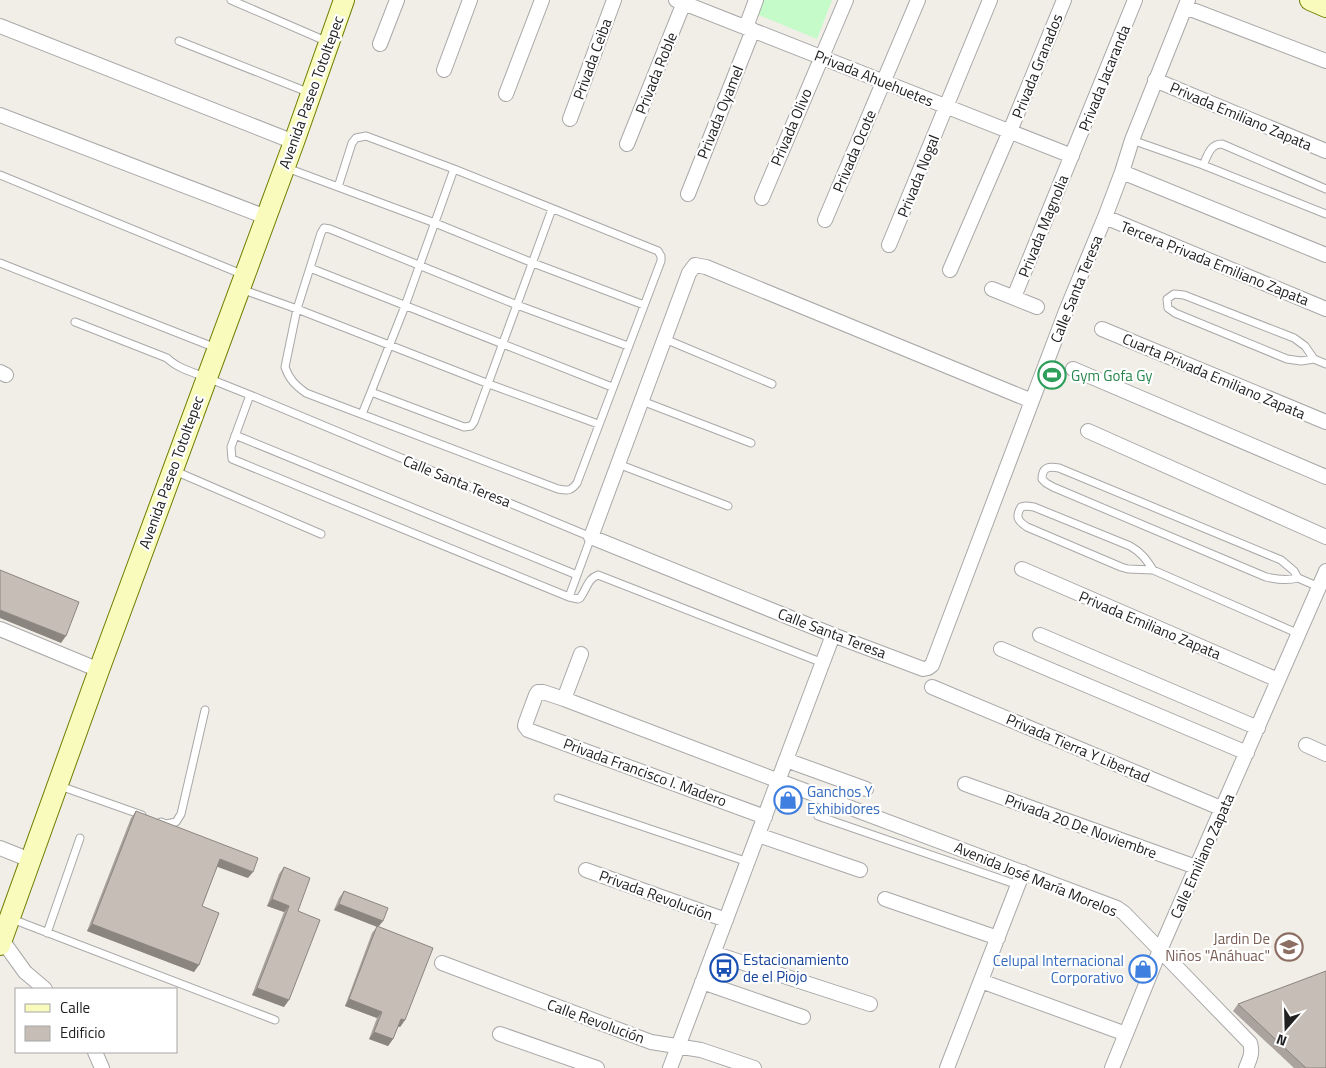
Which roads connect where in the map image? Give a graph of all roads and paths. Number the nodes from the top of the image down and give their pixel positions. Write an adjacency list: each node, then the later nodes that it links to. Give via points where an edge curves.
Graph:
1 (231, 0): 20 (lane)
2 (344, 0): 20 (main road, Avenida Paseo Totoltepec)
3 (397, 0): 21 (street)
4 (470, 0): 24 (street)
5 (542, 0): 28 (street)
6 (614, 0): 31 (street, Privada Ceiba)
7 (756, 0): 18 (street, Privada Oyamel)
8 (846, 0): 22 (street, Privada Olivo)
9 (918, 0): 26 (street, Privada Ocote)
10 (990, 0): 29 (street, Privada Nogal)
11 (1064, 0): 32 (street, Privada Granados)
12 (1135, 0): 37 (street, Privada Jacaranda)
13 (1310, 0): 16 (main road)
14 (682, 1): 18 (street, Privada Ahuehuetes); 35 (street, Privada Roble)
15 (1186, 3): 23 (street); 25 (street, Calle Santa Teresa)
16 (1326, 6)
17 (0, 26): 34 (street)
18 (749, 29): 22 (street, Privada Ahuehuetes); 45 (street, Privada Oyamel)
19 (180, 41): 27 (lane)
20 (329, 42): 27 (main road, Avenida Paseo Totoltepec)
21 (380, 44)
22 (821, 57): 26 (street, Privada Ahuehuetes); 46 (street, Privada Olivo)
23 (1326, 61)
24 (444, 70)
25 (1155, 80): 33 (street, Calle Santa Teresa); 36 (street, Privada Emiliano Zapata)
26 (884, 83): 29 (street, Privada Ahuehuetes); 51 (street, Privada Ocote)
27 (311, 94): 34 (main road, Avenida Paseo Totoltepec)
28 (506, 94)
29 (946, 106): 32 (street, Privada Ahuehuetes); 53 (street, Privada Nogal)
30 (0, 115): 49 (street)
31 (570, 119)
32 (1010, 131): 37 (street, Privada Ahuehuetes); 59 (street, Privada Granados)
33 (1132, 140): 38 (lane); 41 (street, Calle Santa Teresa)
34 (294, 142): 39 (main road, Avenida Paseo Totoltepec)
35 (627, 144)
36 (1326, 151)
37 (1072, 156): 62 (street, Privada Magnolia)
38 (1203, 165): 44 (lane, via 1213,146 1222,144); 48 (lane)
39 (284, 167): 43 (lane); 49 (main road, Avenida Paseo Totoltepec)
40 (454, 169): 43 (lane, via 361,136 352,142); 47 (lane); 52 (lane)
41 (1122, 172): 50 (street, Calle Santa Teresa); 54 (street)
42 (0, 175): 60 (lane)
43 (338, 187): 52 (lane)
44 (1326, 189)
45 (688, 194)
46 (762, 198)
47 (552, 209): 55 (lane); 64 (lane, via 658,251 661,261)
48 (1326, 214)
49 (266, 217): 60 (main road, Avenida Paseo Totoltepec)
50 (1105, 218): 68 (street, Tercera Privada Emiliano Zapata); 86 (street, Calle Santa Teresa)
51 (825, 220)
52 (435, 223): 55 (lane); 57 (lane)
53 (889, 245)
54 (1326, 255)
55 (533, 263): 63 (lane); 64 (lane)
56 (0, 264): 75 (lane)
57 (420, 265): 58 (lane, via 324,228); 63 (lane); 65 (lane)
58 (310, 268): 65 (lane); 67 (lane)
59 (950, 270)
60 (242, 282): 67 (lane); 75 (main road, Avenida Paseo Totoltepec)
61 (992, 288): 62 (street, Privada Magnolia)
62 (1014, 297): 66 (street, Privada Magnolia)
63 (517, 305): 73 (lane); 74 (lane)
64 (644, 305): 74 (lane)
65 (405, 306): 72 (lane); 73 (lane)
66 (1037, 306)
67 (297, 309): 72 (lane); 87 (lane, via 285,367 288,376 306,393)
68 (1326, 309)
69 (75, 322): 79 (lane, Calle Santa Teresa)
70 (1102, 329): 88 (street, Cuarta Privada Emiliano Zapata)
71 (665, 339): 81 (lane); 85 (street); 86 (street, via 695,265)
72 (390, 344): 80 (lane); 83 (lane)
73 (503, 344): 80 (lane); 82 (lane)
74 (628, 346): 82 (lane)
75 (217, 349): 79 (main road, Avenida Paseo Totoltepec)
76 (1314, 359): 76 (lane, via 1301,361 1279,356 1175,313 1168,308 1167,299 1174,294 1184,295 1294,338); 77 (lane)
77 (1326, 364)
78 (1073, 369): 95 (street)
79 (206, 377): 84 (lane, Calle Santa Teresa); 94 (main road, Avenida Paseo Totoltepec)
80 (489, 384): 83 (lane, via 474,422 464,427); 89 (lane)
81 (772, 384)
82 (612, 387): 89 (lane)
83 (371, 392): 87 (lane)
84 (250, 396): 91 (lane); 98 (lane, Calle Santa Teresa)
85 (642, 401): 92 (lane); 93 (street)
86 (1032, 401): 109 (street, Calle Santa Teresa, via 932,665 923,669)
87 (362, 414): 89 (lane, via 567,491 577,483)
88 (1326, 422)
89 (598, 424)
90 (1088, 431): 99 (street)
91 (235, 434): 103 (lane); 106 (lane, via 232,459)
92 (751, 443)
93 (618, 464): 96 (lane); 98 (street)
94 (172, 470): 97 (lane); 114 (main road, Avenida Paseo Totoltepec)
95 (1326, 477)
96 (728, 506)
97 (321, 534)
98 (591, 537): 103 (lane); 109 (street, Calle Santa Teresa)
99 (1326, 537)
100 (1022, 569): 115 (street, Privada Emiliano Zapata)
101 (1153, 570): 101 (lane, via 1121,567 1027,527 1021,523 1018,512 1021,507 1034,507 1130,546 1145,557); 108 (lane)
102 (1326, 572): 105 (street, Calle Emiliano Zapata)
103 (577, 575): 106 (lane)
104 (1298, 578): 104 (lane, via 1281,560 1059,468 1051,466 1042,473 1042,478 1052,487 1266,577 1277,580); 105 (lane)
105 (1319, 587): 108 (street, Calle Emiliano Zapata)
106 (569, 597): 113 (lane, via 578,600 592,577 598,575)
107 (0, 629): 114 (street)
108 (1299, 634): 115 (street, Calle Emiliano Zapata)
109 (833, 635): 113 (street)
110 (1040, 635): 120 (street)
111 (1001, 649): 122 (street)
112 (581, 654): 117 (street)
113 (823, 664): 124 (street)
114 (99, 670): 127 (main road, Avenida Paseo Totoltepec)
115 (1278, 680): 120 (street, Calle Emiliano Zapata)
116 (932, 687): 130 (street, Privada Tierra Y Libertad)
117 (564, 699): 119 (street, Avenida José María Morelos, via 538,692); 125 (street, Avenida José María Morelos)
118 (206, 710): 134 (lane, via 181,814 176,822 166,824)
119 (525, 726): 132 (street, Privada Francisco I. Madero, via 528,730)
120 (1258, 728): 122 (street, Calle Emiliano Zapata)
121 (1306, 745): 123 (street)
122 (1247, 753): 130 (street, Calle Emiliano Zapata)
123 (1326, 754)
124 (786, 760): 125 (street); 128 (street)
125 (779, 781): 132 (street); 143 (street, Avenida José María Morelos)
126 (965, 784): 140 (street, Privada 20 De Noviembre)
127 (57, 785): 133 (lane); 138 (main road, Avenida Paseo Totoltepec)
128 (866, 788)
129 (558, 798): 139 (lane)
130 (1223, 809): 140 (street, Calle Emiliano Zapata)
131 (818, 816): 143 (lane)
132 (765, 817): 135 (street)
133 (149, 818)
134 (158, 821)
135 (758, 835): 139 (street); 142 (street)
136 (80, 838): 147 (lane)
137 (0, 848): 138 (street)
138 (30, 860): 145 (main road, Avenida Paseo Totoltepec)
139 (748, 862): 146 (street)
140 (1196, 867): 150 (street, Calle Emiliano Zapata)
141 (586, 870): 146 (street, Privada Revolución)
142 (860, 870)
143 (1021, 879): 148 (street); 150 (street, Avenida José María Morelos, via 1117,908)
144 (885, 899): 148 (street)
145 (10, 918): 147 (lane); 149 (main road, Avenida Paseo Totoltepec)
146 (726, 920): 151 (street)
147 (46, 933): 158 (lane)
148 (998, 938): 153 (street)
149 (1, 941): 155 (street, via 25,972)
150 (1160, 950): 160 (street, Calle Emiliano Zapata); 169 (street, Avenida José María Morelos, via 1250,1043 1252,1049)
151 (713, 952): 154 (street); 156 (street)
152 (442, 963): 161 (street, Calle Revolución, via 651,1042)
153 (981, 981): 160 (street); 167 (street)
154 (702, 982): 157 (street); 161 (street)
155 (44, 988)
156 (870, 1004)
157 (803, 1017)
158 (275, 1020)
159 (500, 1034): 164 (street)
160 (1126, 1034): 168 (street, Calle Emiliano Zapata)
161 (678, 1046): 165 (street); 166 (street, Calle Revolución, via 701,1050)
162 (94, 1053): 163 (street)
163 (102, 1068)
164 (597, 1068)
165 (670, 1068)
166 (754, 1068)
167 (947, 1068)
168 (1112, 1068)
169 (1246, 1068)

